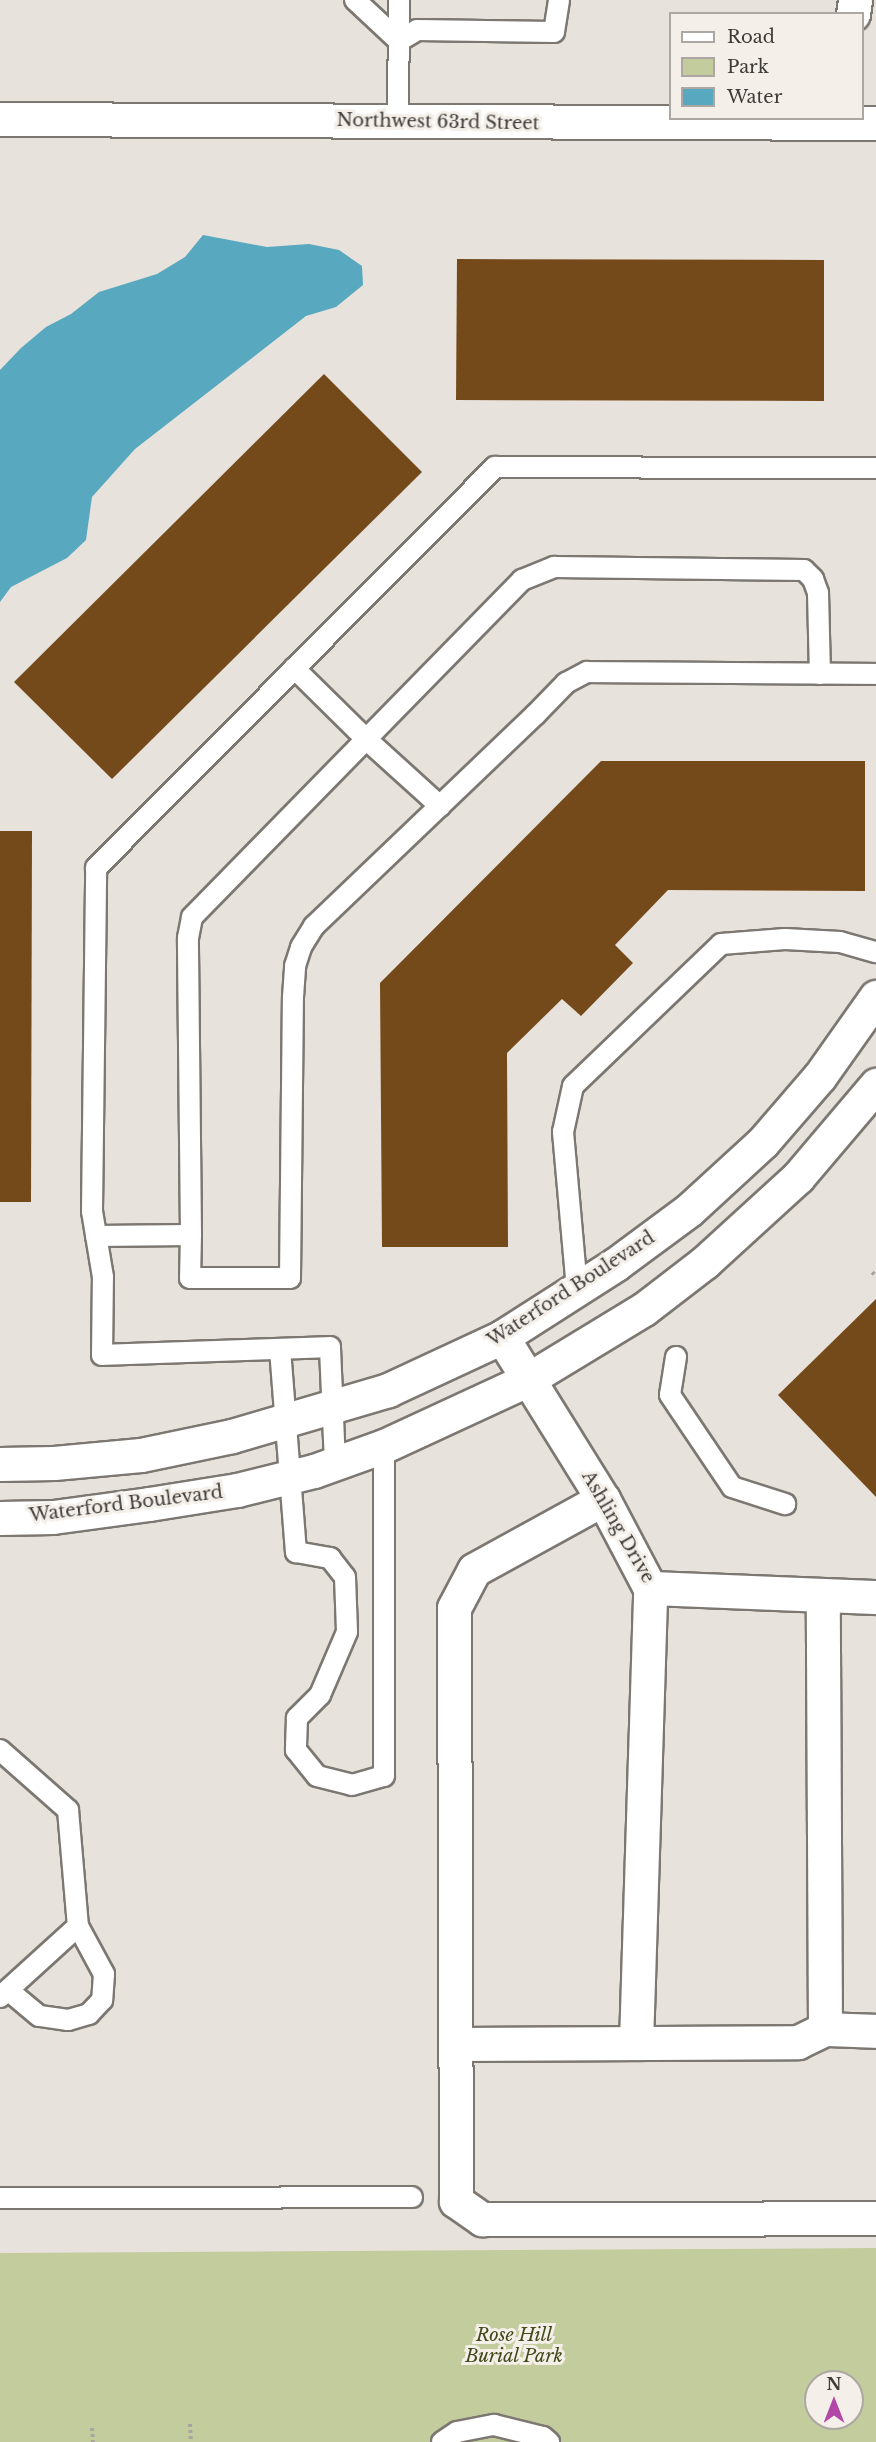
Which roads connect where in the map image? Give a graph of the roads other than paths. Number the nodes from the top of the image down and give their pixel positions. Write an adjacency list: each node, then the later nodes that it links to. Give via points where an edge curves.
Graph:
1 (355, 0): 5 (lane)
2 (376, 0): 5 (lane)
3 (399, 0): 5 (lane)
4 (559, 0): 5 (lane, via 554,32 417,30)
5 (399, 41): 7 (lane)
6 (0, 119): 7 (street, Northwest 63rd Street)
7 (398, 121): 8 (street, Northwest 63rd Street)
8 (857, 122)
9 (876, 468): 10 (lane, via 495,467)
10 (294, 668): 13 (lane); 19 (lane, via 96,868 92,1211)
11 (820, 674): 12 (lane); 13 (lane, via 818,593 813,579 804,570 554,567 522,580); 14 (lane, via 587,672 566,683)
12 (876, 674)
13 (366, 740): 14 (lane); 18 (lane, via 192,917 188,938)
14 (440, 806): 18 (lane, via 315,926 301,947 293,997 290,1278 190,1278)
15 (876, 952): 20 (lane, via 840,942 785,939 721,944 573,1086 563,1132)
16 (876, 997): 20 (street, Waterford Boulevard, via 820,1076 763,1142 689,1210)
17 (876, 1085): 24 (street, Waterford Boulevard, via 798,1177 705,1262 644,1309)
18 (191, 1235): 19 (lane)
19 (96, 1236): 22 (lane, via 103,1277 102,1354)
20 (577, 1289): 21 (street, Waterford Boulevard)
21 (502, 1338): 24 (street, Ashling Drive); 25 (street, Waterford Boulevard, via 388,1390)
22 (280, 1349): 25 (lane, via 330,1347); 26 (lane)
23 (676, 1358): 32 (lane, via 670,1395 732,1487)
24 (527, 1380): 27 (street, Waterford Boulevard); 31 (street, Ashling Drive)
25 (333, 1407): 26 (street, Waterford Boulevard); 28 (lane)
26 (286, 1421): 29 (street, Waterford Boulevard, via 141,1455); 30 (lane)
27 (384, 1446): 28 (street, Waterford Boulevard); 30 (lane, via 384,1776 352,1785 317,1776 296,1750 297,1718 320,1695 347,1632 345,1577 330,1558 296,1552)
28 (335, 1463): 30 (street, Waterford Boulevard)
29 (0, 1464)
30 (290, 1477): 33 (street, Waterford Boulevard, via 149,1504 53,1517)
31 (603, 1499): 34 (street, Ashling Drive); 43 (street, via 474,1570 454,1608)
32 (785, 1504)
33 (0, 1518)
34 (650, 1588): 35 (street, Ashling Drive); 42 (street)
35 (822, 1597): 36 (street, Ashling Drive); 40 (street)
36 (876, 1598)
37 (0, 1750): 38 (lane, via 68,1810)
38 (78, 1926): 39 (lane); 39 (lane, via 104,1974 102,2000 89,2014 68,2019 39,2016)
39 (4, 1994)
40 (825, 2030): 41 (street); 42 (street, via 798,2042)
41 (876, 2031)
42 (636, 2043): 43 (street)
43 (455, 2044): 46 (street, via 456,2201 482,2219)
44 (412, 2197): 45 (lane)
45 (0, 2198)
46 (876, 2217)
47 (442, 2442): 48 (lane, via 457,2432 494,2425 543,2437)
48 (549, 2442)

